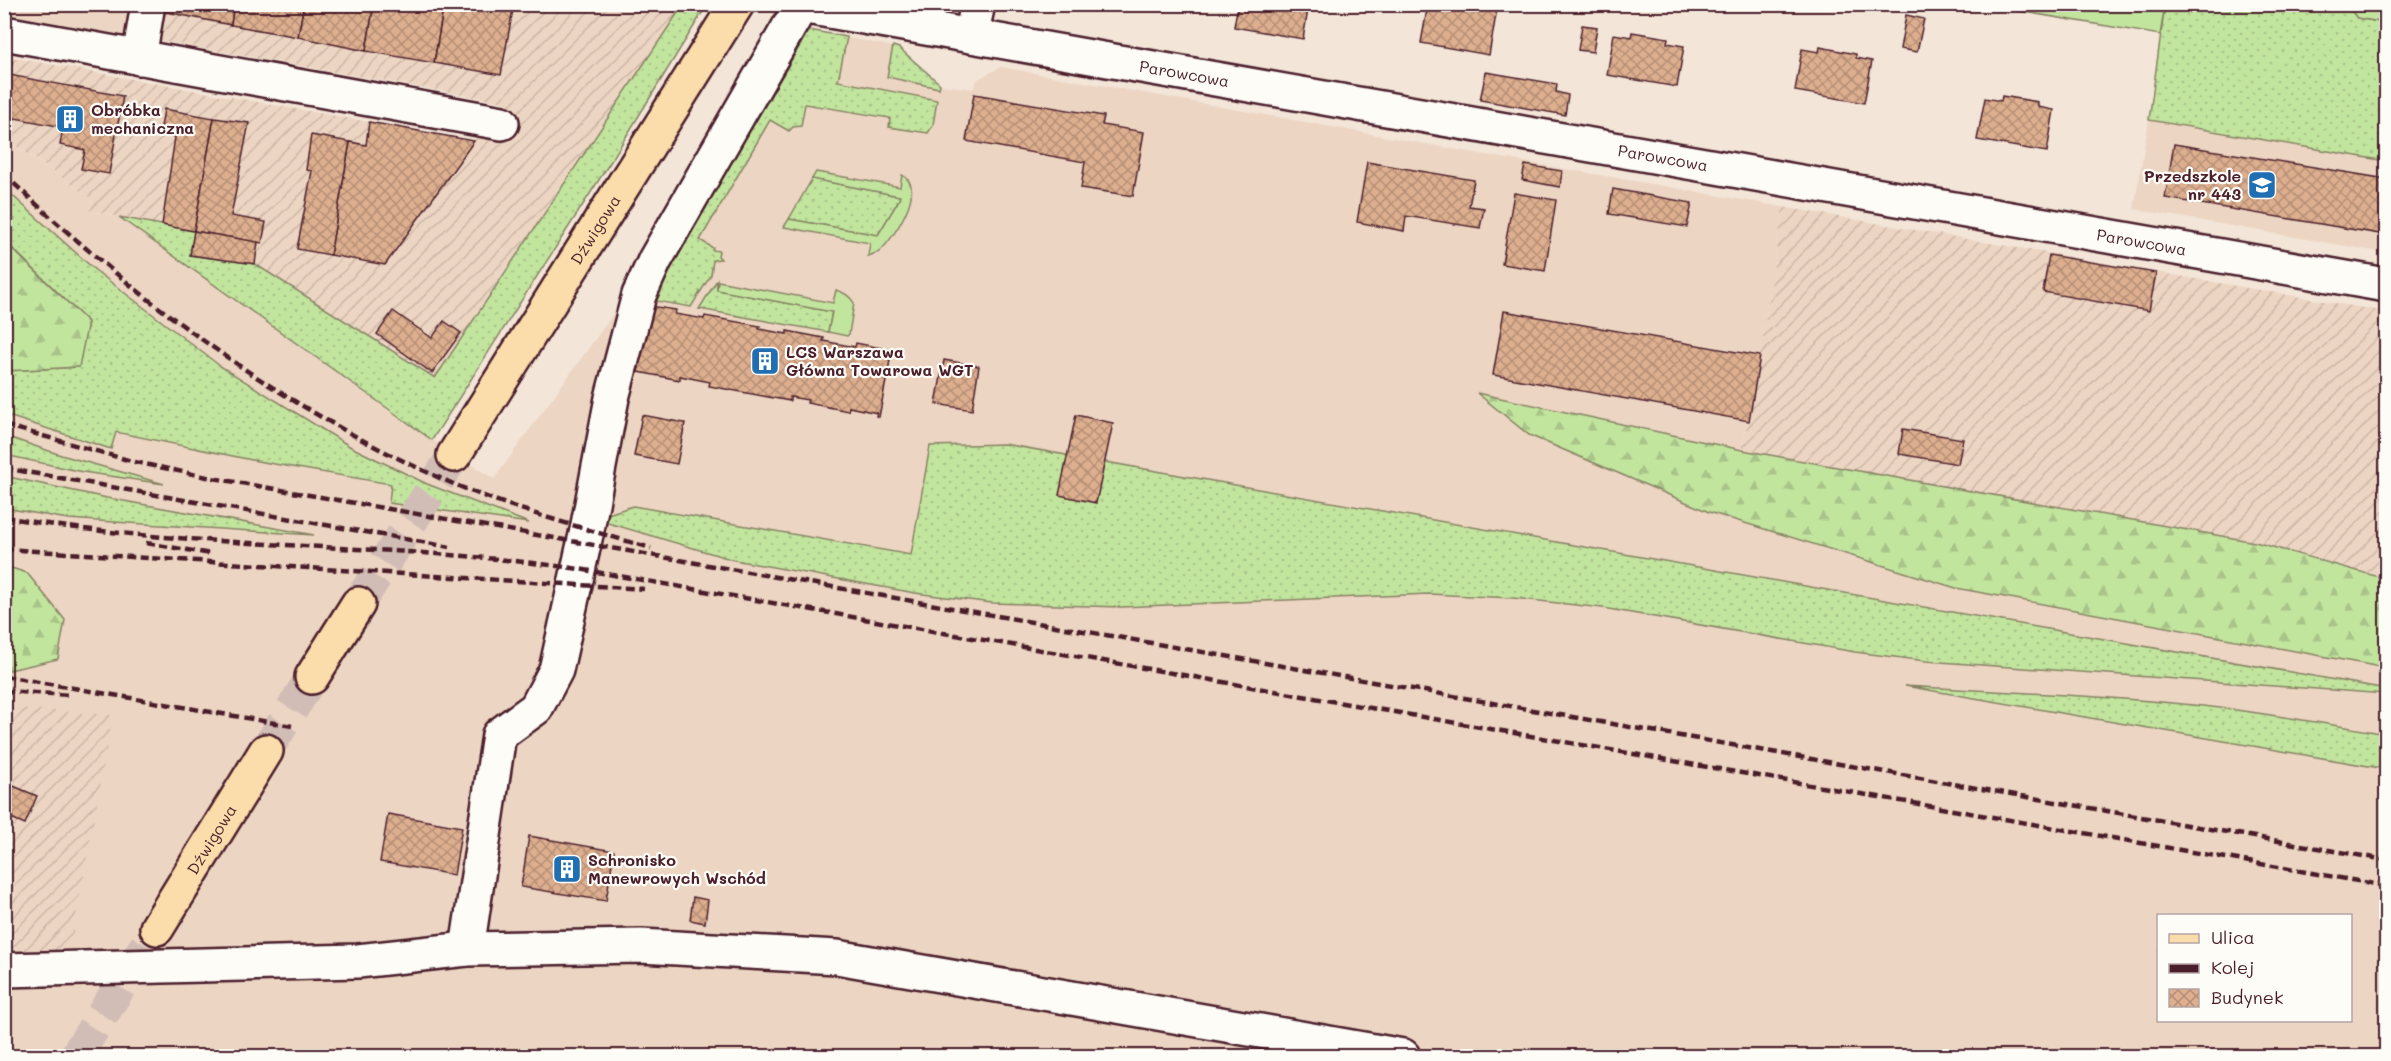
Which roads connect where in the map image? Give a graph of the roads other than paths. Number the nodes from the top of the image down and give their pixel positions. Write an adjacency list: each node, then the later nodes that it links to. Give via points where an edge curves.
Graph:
1 (148, 4): 6 (street)
2 (737, 4): 9 (main road, Dźwigowa)
3 (978, 4): 5 (street)
4 (4, 33): 6 (street)
5 (971, 36): 8 (street, Parowcowa); 14 (street, Parowcowa, via 801,6 655,260 639,295 612,398 556,670 536,708 499,735)
6 (139, 58): 7 (street)
7 (502, 123)
8 (2386, 285)
9 (454, 455)
10 (358, 603): 11 (main road)
11 (312, 677)
12 (266, 751): 13 (main road, Dźwigowa)
13 (157, 928)
14 (467, 949): 15 (street, via 358,961); 16 (street, via 641,946 837,957)
15 (4, 970)
16 (1403, 1056)

